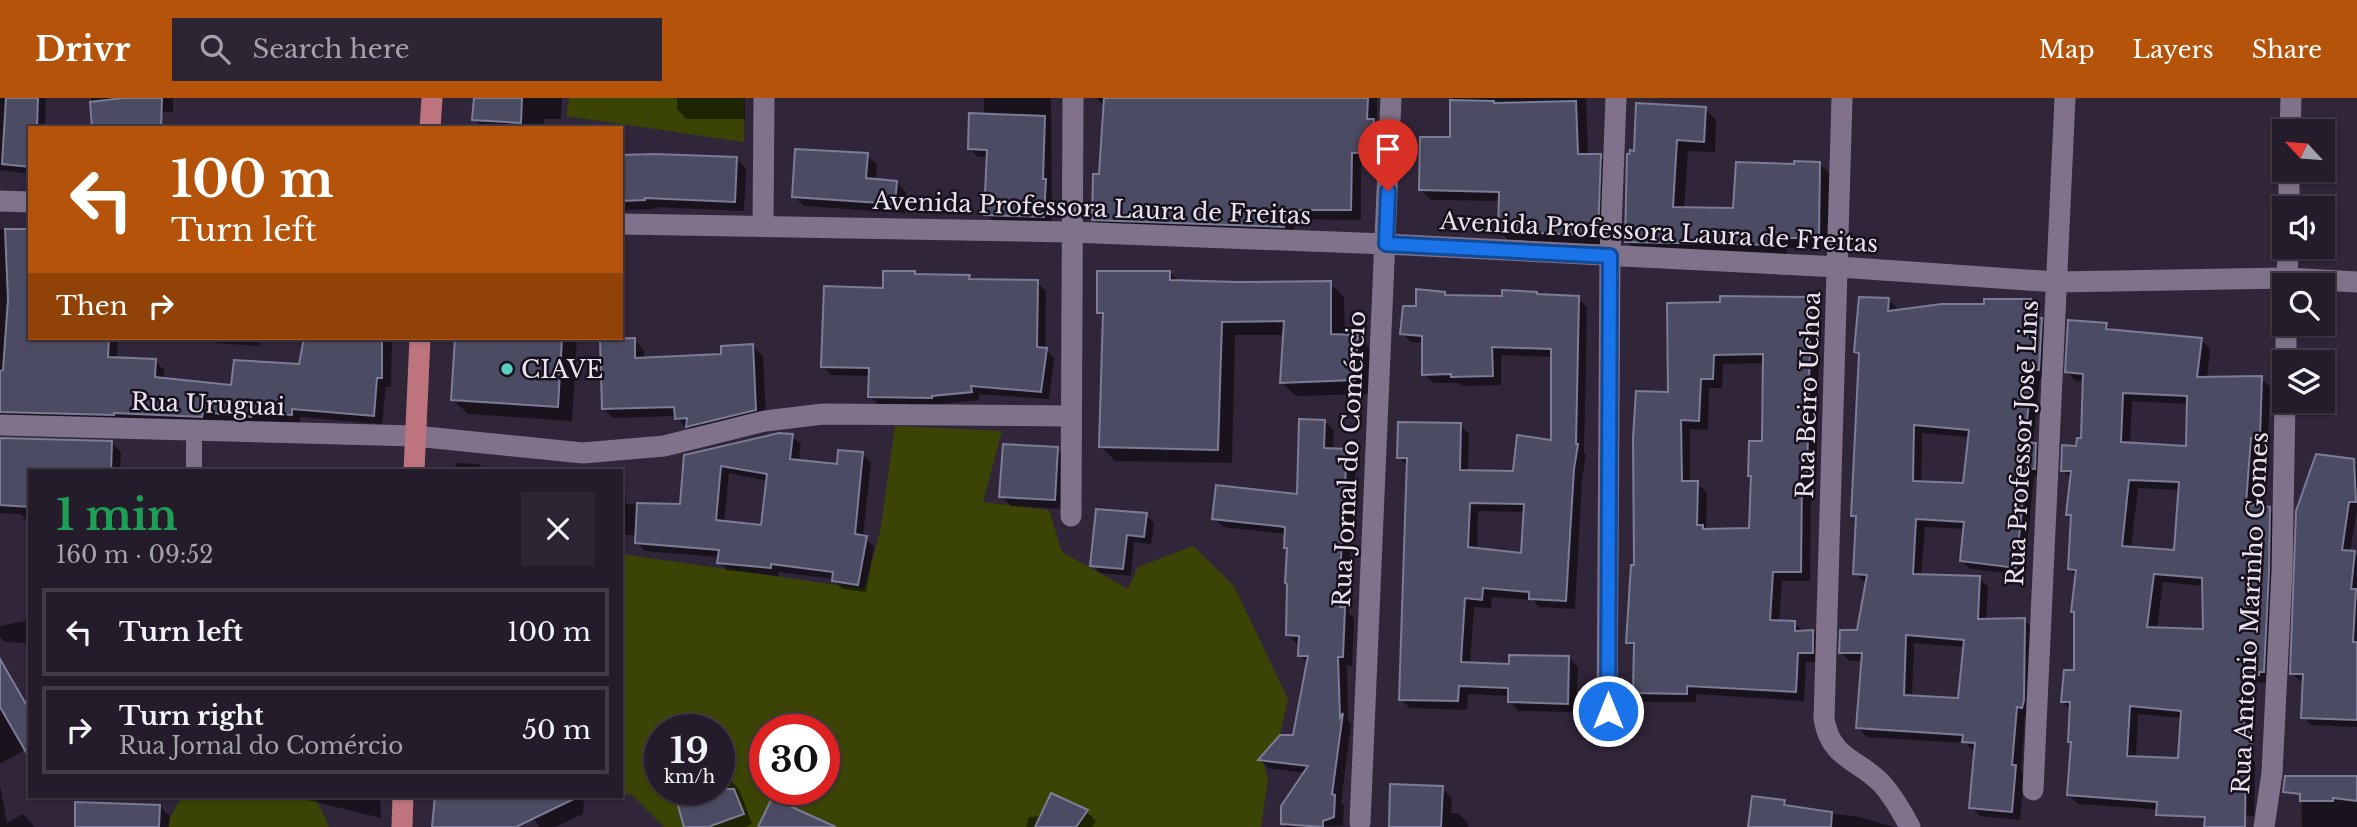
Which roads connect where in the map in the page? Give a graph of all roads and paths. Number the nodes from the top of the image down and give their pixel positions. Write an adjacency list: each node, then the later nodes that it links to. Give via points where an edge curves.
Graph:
1 (432, 98): 10 (main road)
2 (764, 98): 14 (street)
3 (1073, 98): 15 (street)
4 (1391, 98): 16 (street, Rua Jornal do Comércio)
5 (1616, 98): 17 (street)
6 (1842, 98): 18 (street, Rua Beiro Uchoa)
7 (2064, 98): 19 (street, Rua Professor Jose Lins)
8 (2291, 98): 9 (street)
9 (2290, 119)
10 (430, 126)
11 (0, 201): 12 (street)
12 (28, 202)
13 (623, 224): 14 (street, Avenida Professora Laura de Freitas)
14 (763, 226): 15 (street, Avenida Professora Laura de Freitas)
15 (1070, 232): 16 (street, Avenida Professora Laura de Freitas); 25 (street)
16 (1386, 244): 17 (street, Avenida Professora Laura de Freitas); 35 (street, Rua Jornal do Comércio)
17 (1610, 256): 18 (street, Avenida Professora Laura de Freitas); 32 (street)
18 (1839, 267): 19 (street, Avenida Professora Laura de Freitas); 37 (street, Rua Beiro Uchoa, via 1824,719 1836,749 1881,783)
19 (2056, 282): 20 (street, Avenida Professora Laura de Freitas); 33 (street, Rua Professor Jose Lins)
20 (2272, 282)
21 (2335, 282): 22 (street, Avenida Professora Laura de Freitas)
22 (2357, 282)
23 (420, 340): 28 (main road)
24 (2285, 413): 38 (street, Rua Antonio Marinho Gomes, via 2272,772)
25 (1070, 416): 28 (street, Rua Uruguai, via 823,414 765,421 664,446 583,453); 31 (street)
26 (0, 425): 27 (street, Rua Uruguai)
27 (194, 430): 28 (street, Rua Uruguai); 29 (lane)
28 (415, 436): 30 (main road)
29 (194, 469)
30 (414, 469)
31 (1070, 516)
32 (1608, 711)
33 (2033, 790)
34 (403, 798): 36 (main road)
35 (1360, 822)
36 (402, 827)
37 (1910, 827)
38 (2264, 827)

